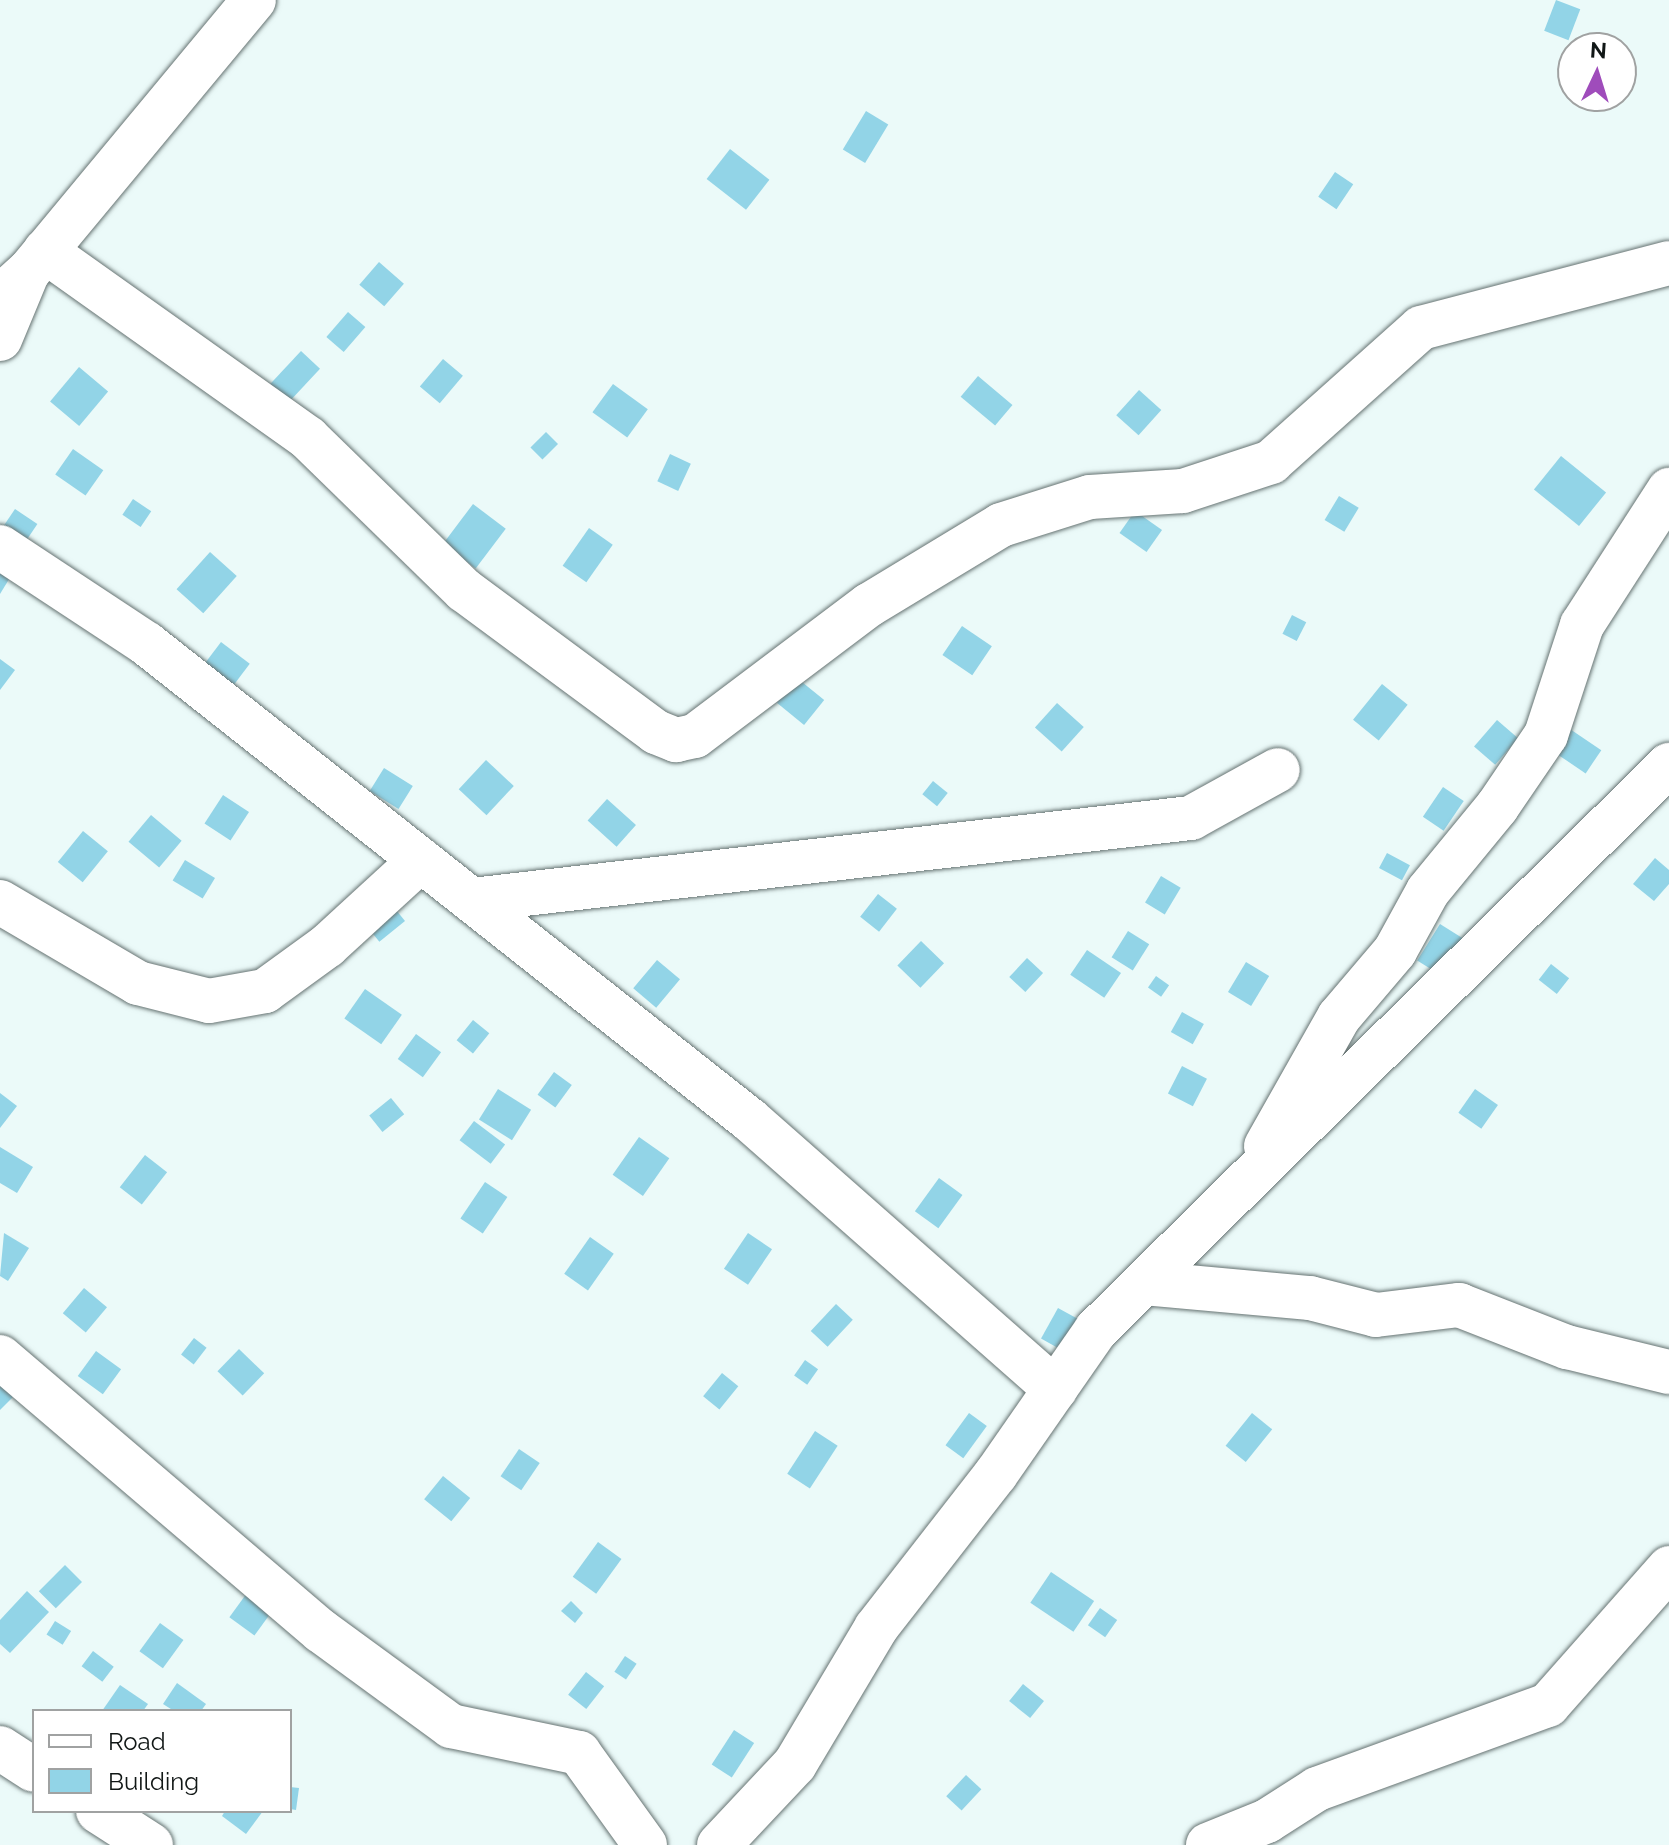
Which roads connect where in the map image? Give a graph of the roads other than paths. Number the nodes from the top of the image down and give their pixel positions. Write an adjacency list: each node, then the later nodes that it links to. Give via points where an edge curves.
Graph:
1 (254, 0): 3 (street)
2 (1669, 263): 3 (street, via 1421,328 1271,462 1183,491 1090,497 1001,525 869,605 695,736 676,740 656,732 464,590 308,438)
3 (25, 273): 4 (street)
4 (0, 339)
5 (1669, 490): 12 (street, via 1582,625 1546,735 1497,807 1428,891 1395,951 1339,1017)
6 (0, 547): 9 (street, via 147,644)
7 (1278, 770): 10 (street, via 1191,818)
8 (1659, 785): 12 (street)
9 (421, 860): 10 (street); 11 (street, via 327,946 265,991 209,1001 138,983)
10 (472, 900): 16 (street, via 750,1120)
11 (0, 902)
12 (1248, 1180): 13 (street)
13 (1144, 1283): 15 (street, via 1310,1298 1376,1315 1459,1305 1567,1347); 16 (street, via 1096,1330)
14 (0, 1357): 22 (street, via 321,1631 451,1726 579,1753)
15 (1669, 1372)
16 (1055, 1389): 23 (street, via 876,1628 795,1764)
17 (1669, 1568): 24 (street, via 1548,1705 1317,1789 1267,1821)
18 (0, 1748): 19 (street)
19 (32, 1769)
20 (101, 1813): 21 (street)
21 (151, 1845)
22 (645, 1845)
23 (719, 1845)
24 (1208, 1845)

